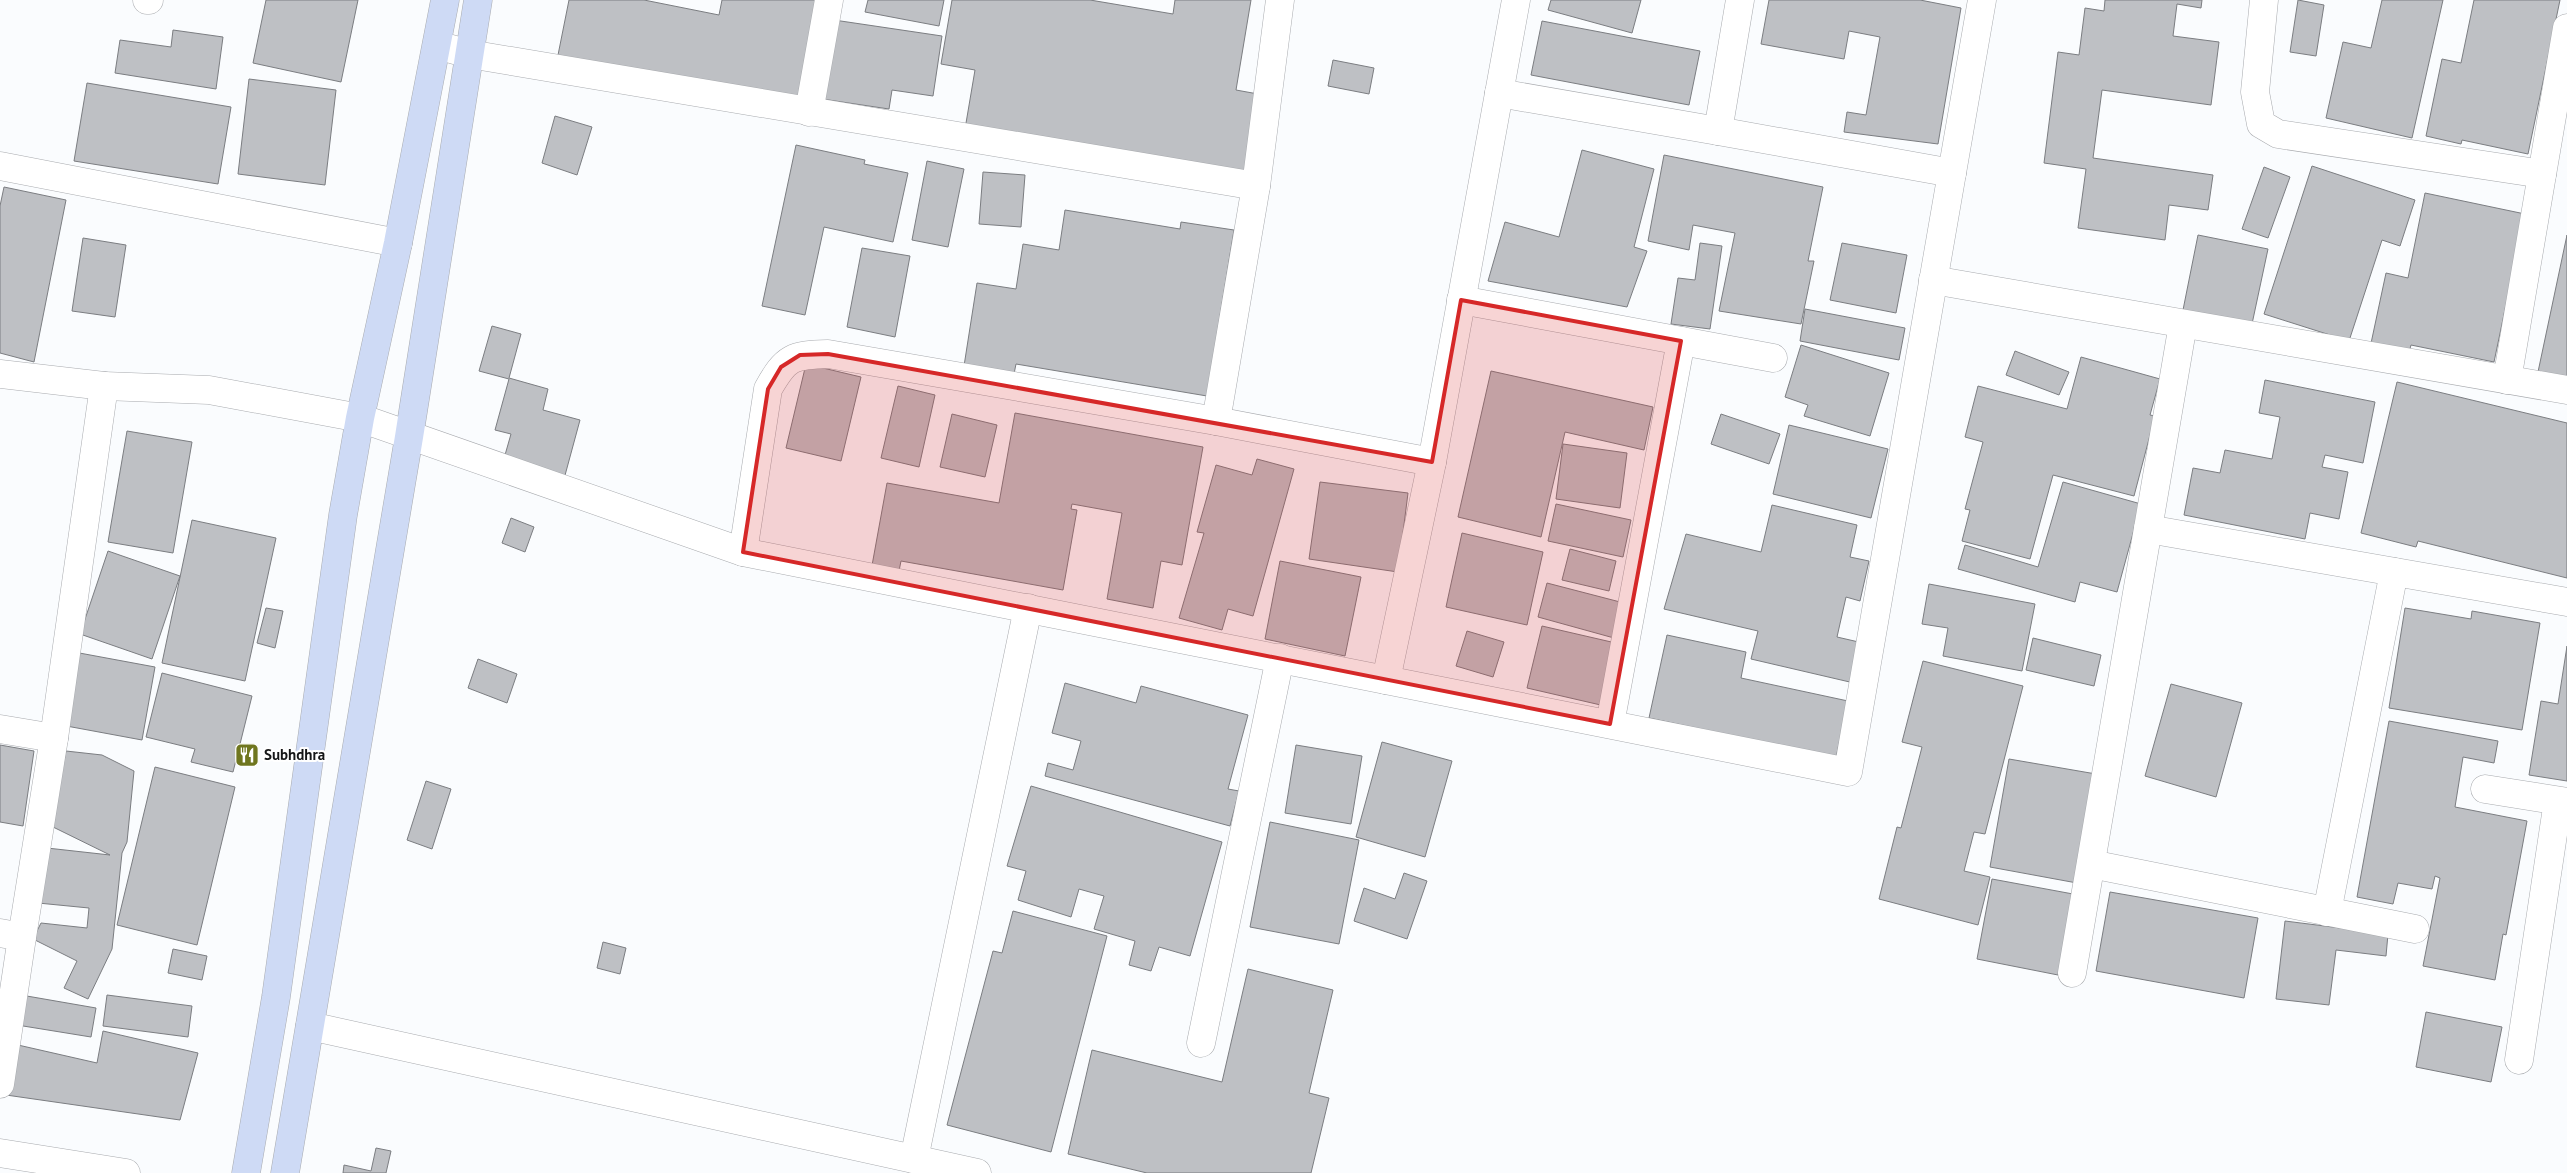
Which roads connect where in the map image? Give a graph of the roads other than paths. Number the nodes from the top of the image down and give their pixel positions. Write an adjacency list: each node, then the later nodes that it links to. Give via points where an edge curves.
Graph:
1 (445, 0): 10 (street)
2 (478, 0): 11 (street)
3 (829, 0): 13 (street)
4 (1280, 0): 18 (street)
5 (1516, 0): 12 (street)
6 (1740, 0): 14 (street)
7 (1982, 0): 16 (street)
8 (2264, 0): 17 (street, via 2255,92 2260,124 2278,134)
9 (2567, 28): 17 (street)
10 (437, 45): 11 (street); 19 (street)
11 (469, 54): 13 (street); 31 (street)
12 (1499, 93): 14 (street); 21 (street)
13 (809, 112): 18 (street)
14 (1718, 131): 16 (street)
15 (0, 166): 19 (street)
16 (1952, 173): 20 (street)
17 (2542, 174): 26 (street)
18 (1256, 186): 30 (street)
19 (398, 243): 29 (street)
20 (1933, 280): 22 (street); 40 (street, via 1848,772)
21 (1461, 300): 23 (street); 32 (street)
22 (2183, 324): 26 (street); 33 (street)
23 (1681, 341): 24 (street); 40 (street)
24 (1773, 358)
25 (0, 374): 27 (street)
26 (2507, 380): 28 (street)
27 (104, 386): 29 (street, via 209,390); 42 (street)
28 (2567, 390)
29 (360, 418): 31 (street); 57 (street, via 343,515 276,997)
30 (1216, 421): 32 (street); 34 (street, via 828,354 800,355 781,367 768,389)
31 (409, 437): 34 (street); 50 (street)
32 (1432, 462): 39 (street)
33 (2148, 529): 35 (street); 45 (street)
34 (743, 552): 37 (street)
35 (2394, 572): 36 (street); 46 (street)
36 (2567, 602)
37 (1028, 608): 38 (street); 55 (street)
38 (1280, 658): 39 (street); 51 (street)
39 (1386, 680): 40 (street)
40 (1610, 724)
41 (0, 729): 42 (street)
42 (54, 738): 48 (street)
43 (2485, 788): 44 (street)
44 (2563, 802): 52 (street)
45 (2090, 864): 46 (street); 49 (street)
46 (2327, 912): 47 (street)
47 (2415, 929)
48 (11, 935): 53 (street)
49 (2072, 973)
50 (310, 1026): 55 (street); 58 (street)
51 (1201, 1043)
52 (2520, 1060)
53 (0, 1084)
54 (0, 1153): 56 (street)
55 (914, 1159): 59 (street)
56 (126, 1173)
57 (246, 1173)
58 (285, 1173)
59 (977, 1173)

